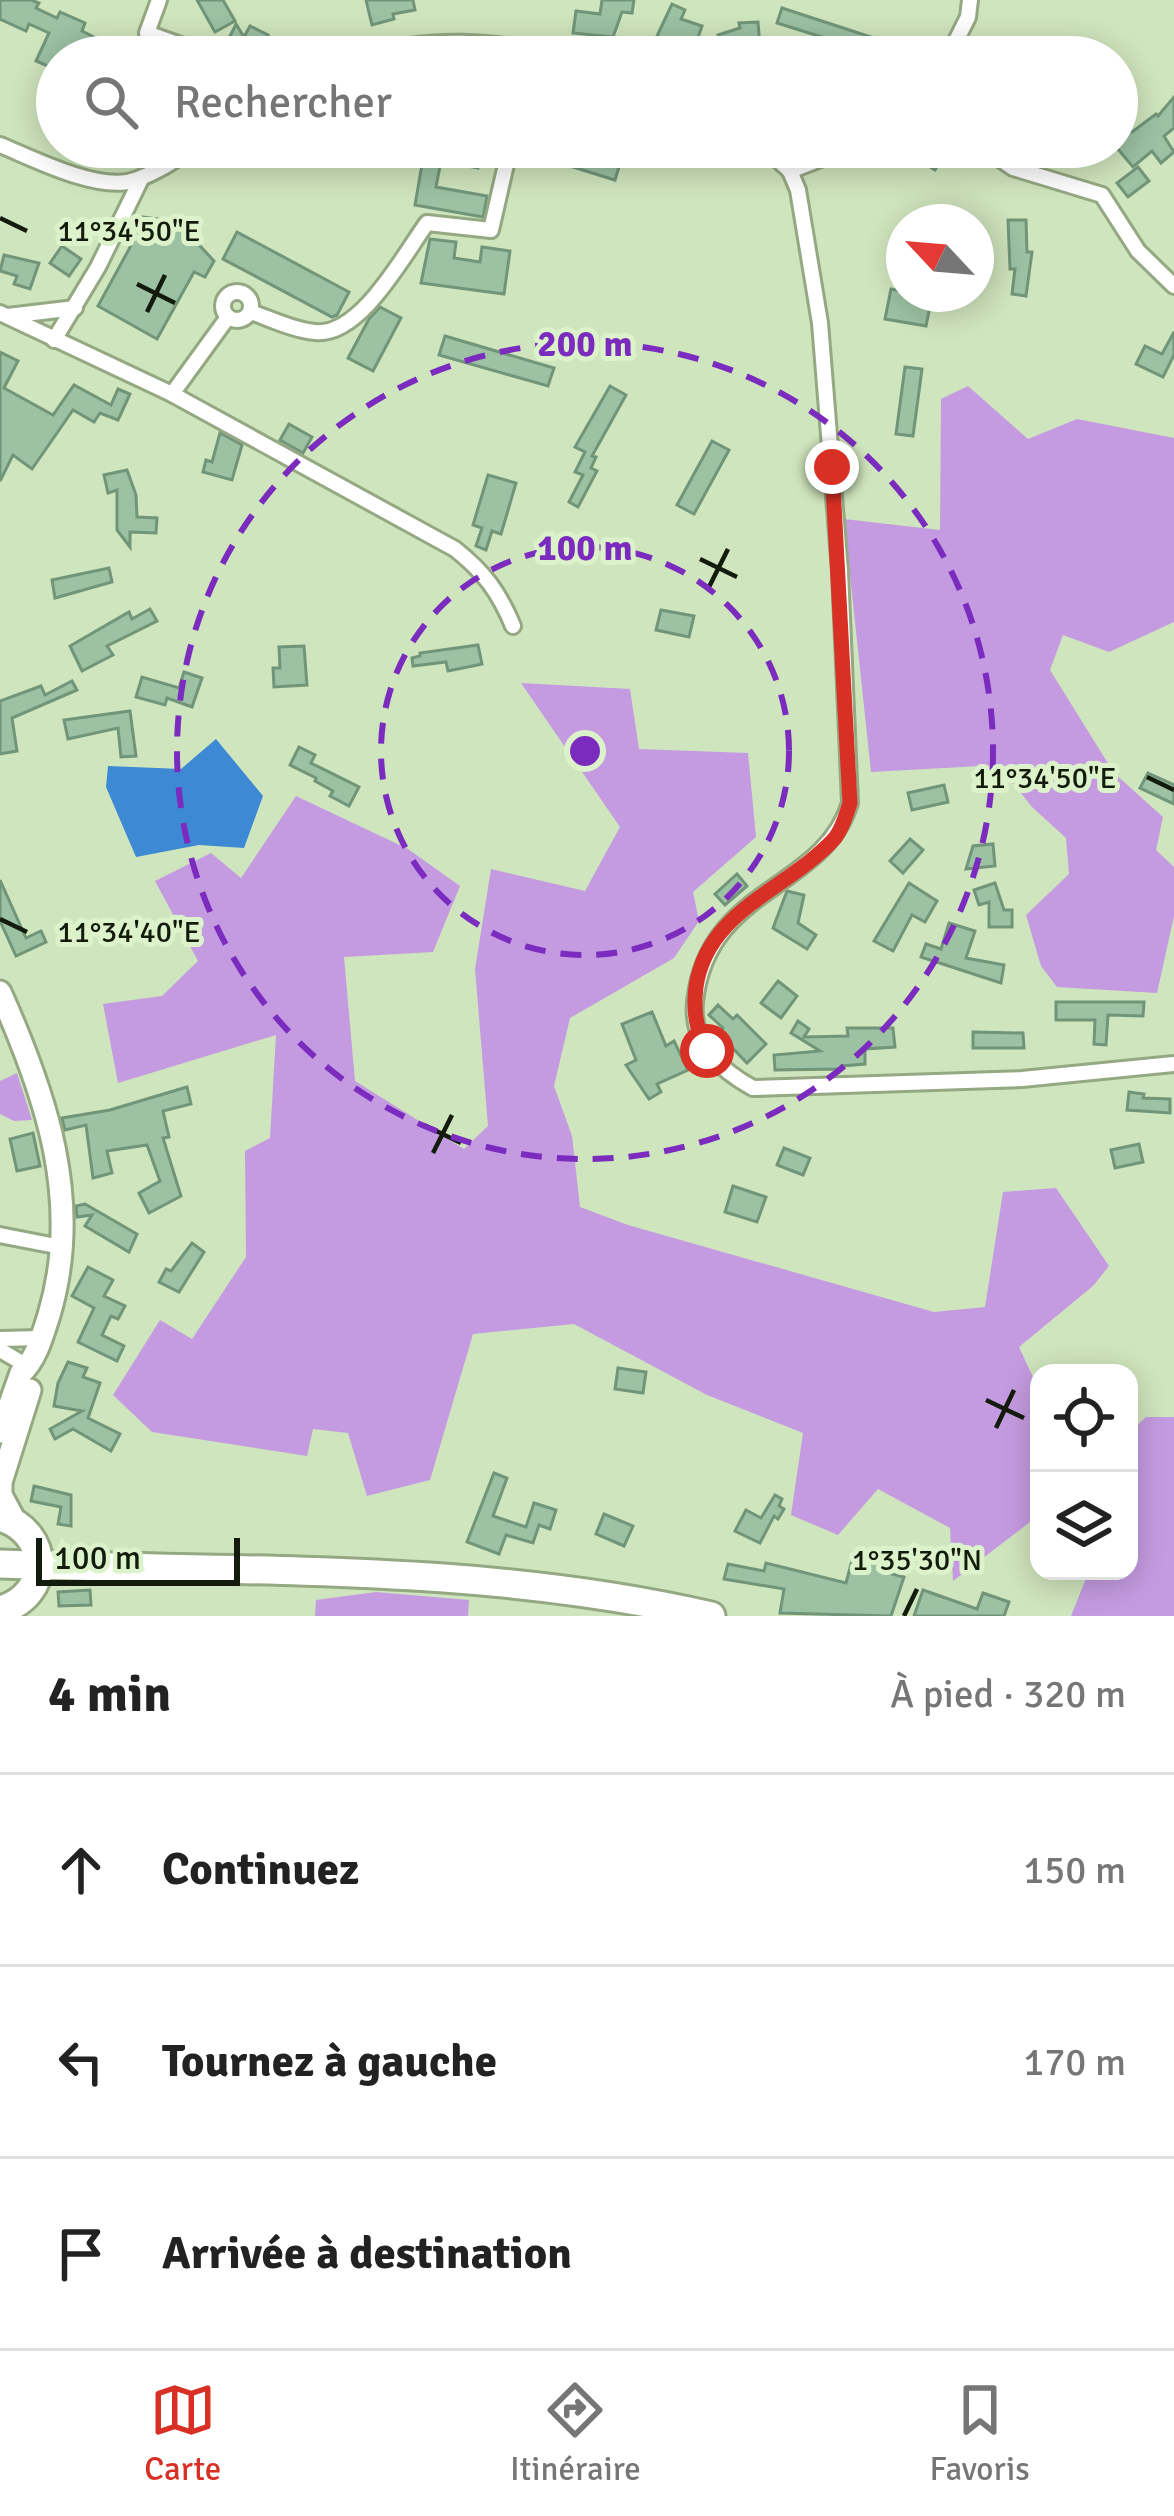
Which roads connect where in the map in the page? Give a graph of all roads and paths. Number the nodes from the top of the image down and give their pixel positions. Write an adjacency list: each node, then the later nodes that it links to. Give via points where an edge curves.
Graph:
1 (159, 0): 3 (street, via 147,34)
2 (970, 0): 4 (street)
3 (153, 36)
4 (961, 36)
5 (0, 145): 6 (street)
6 (36, 158)
7 (64, 168): 14 (street, via 95,179)
8 (158, 168): 14 (street)
9 (505, 168): 17 (street, via 491,230 427,223 345,326 316,333)
10 (787, 168): 13 (street)
11 (798, 168): 13 (street)
12 (1013, 168): 15 (street, via 1102,195 1138,251)
13 (790, 171): 24 (street, via 806,218 820,323 850,803 834,839 712,941 697,986 698,1032 726,1073 753,1088)
14 (142, 177): 16 (street)
15 (1174, 286)
16 (74, 308): 18 (street); 20 (street)
17 (251, 312): 19 (street, via 238,321); 19 (street, via 237,292 224,301)
18 (3, 314): 20 (street)
19 (228, 317): 21 (street)
20 (54, 340): 21 (street)
21 (172, 394): 22 (street, via 455,549 500,593)
22 (513, 626)
23 (0, 992): 26 (street, via 45,1103 59,1167)
24 (1174, 1064)
25 (0, 1235): 26 (street)
26 (61, 1247): 27 (street)
27 (40, 1338): 28 (street); 30 (street)
28 (0, 1339)
29 (0, 1350): 30 (street)
30 (29, 1366): 31 (street); 32 (street, via 33,1376)
31 (0, 1432)
32 (3, 1468): 33 (street)
33 (7, 1519): 35 (highway, via 34,1540)
34 (0, 1564): 35 (highway)
35 (40, 1566): 36 (highway, via 430,1574); 37 (highway, via 25,1599)
36 (595, 1604): 38 (highway)
37 (1, 1611)
38 (711, 1616)

